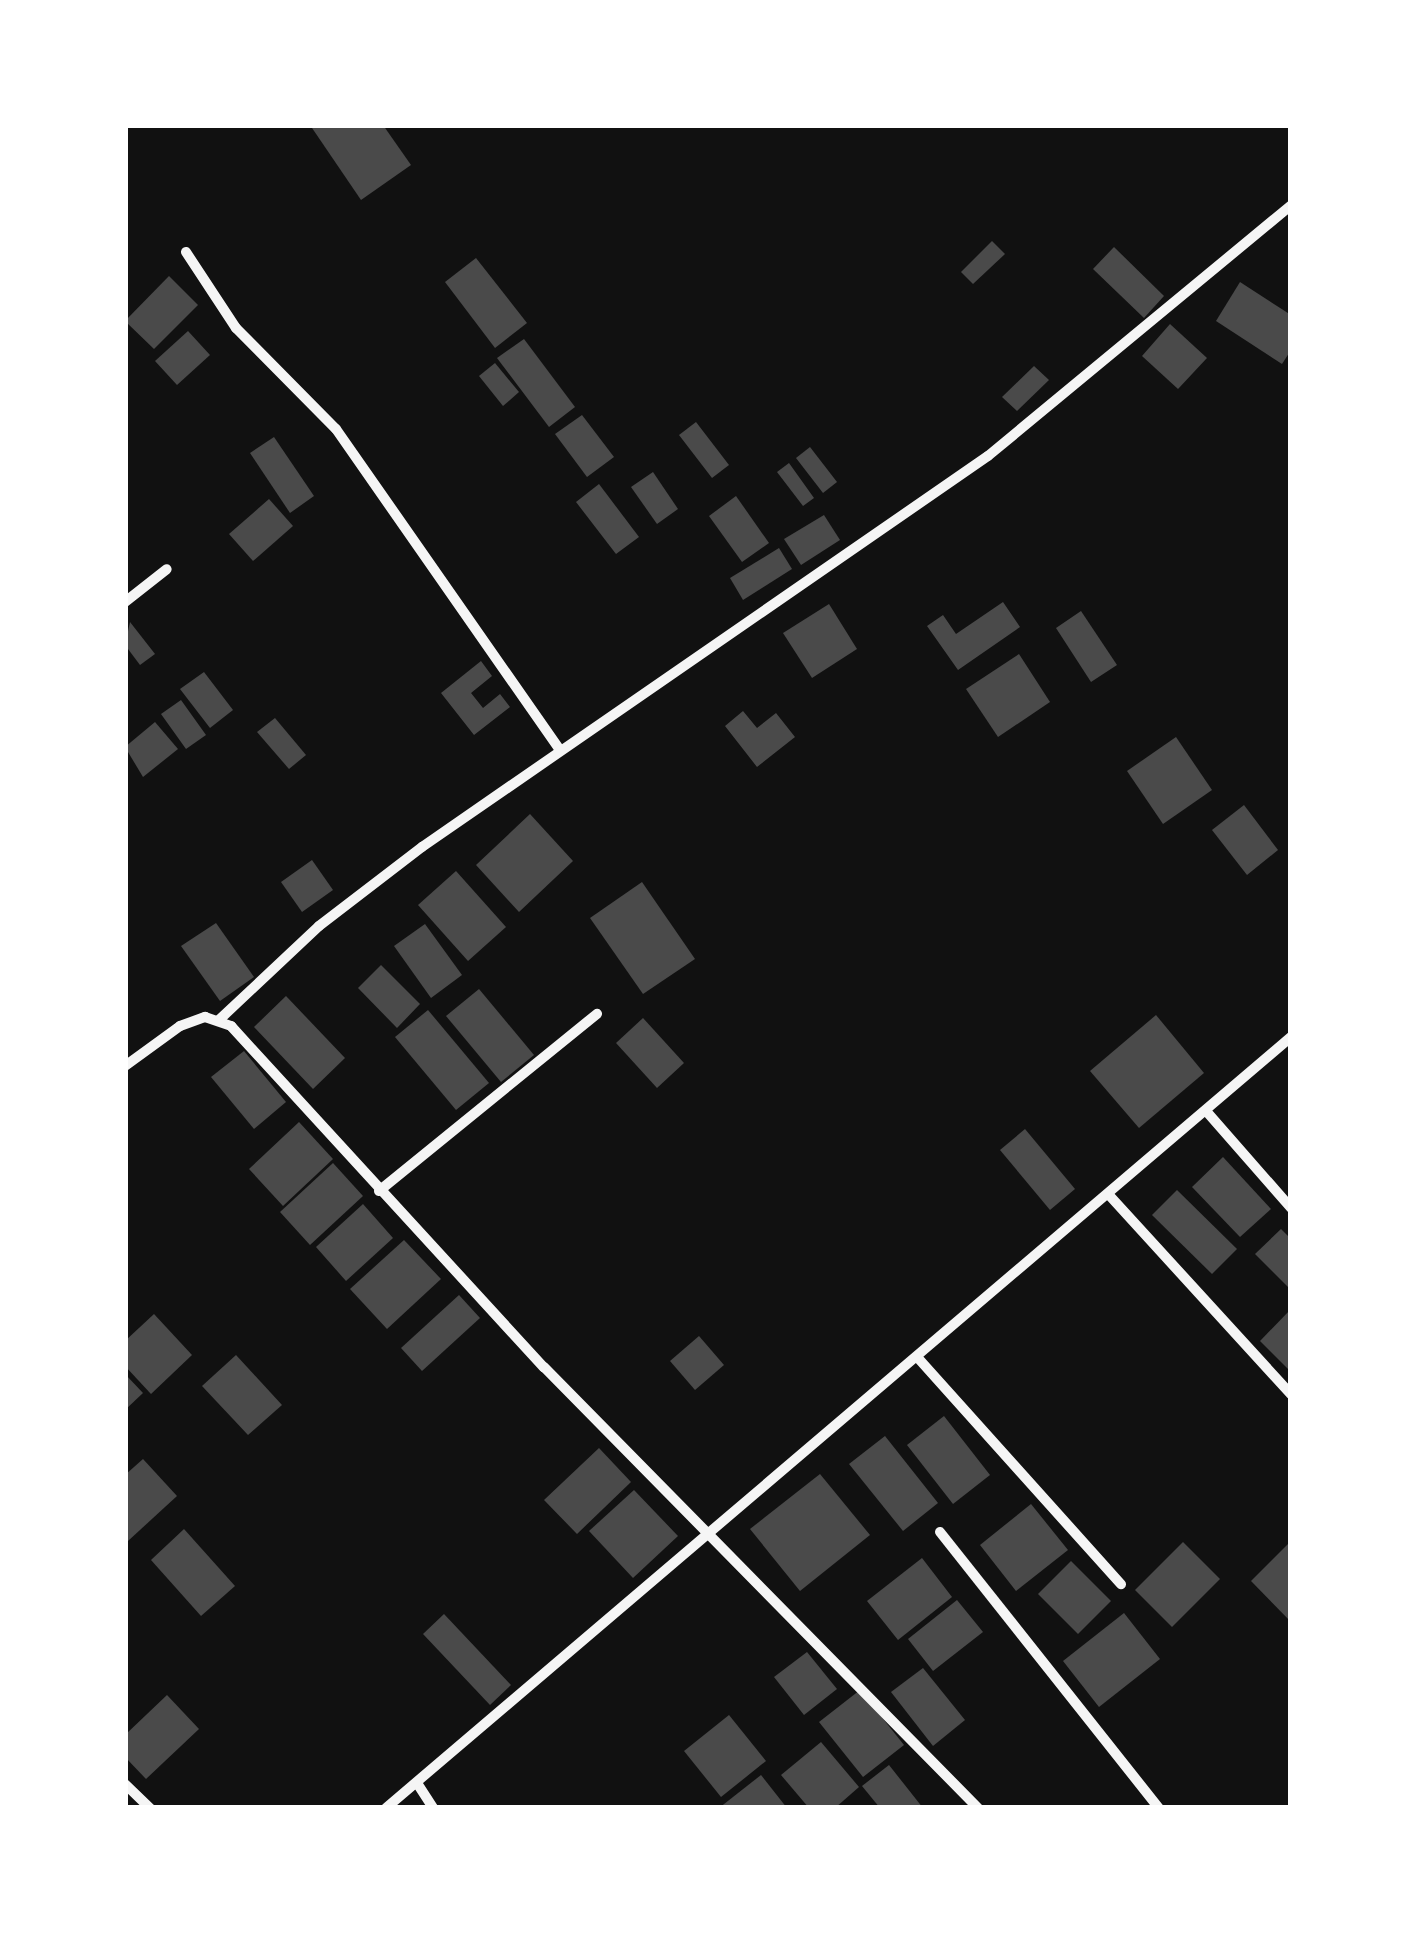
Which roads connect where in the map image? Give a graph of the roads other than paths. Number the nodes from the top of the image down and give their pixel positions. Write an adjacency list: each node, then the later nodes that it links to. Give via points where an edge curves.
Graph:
1 (1291, 205): 5 (street, via 988,456 847,559)
2 (186, 252): 5 (street, via 236,328 336,429)
3 (168, 568): 4 (street)
4 (125, 602)
5 (560, 750): 7 (street, via 318,926)
6 (597, 1014): 11 (street)
7 (218, 1020): 9 (street, via 204,1017 180,1026); 11 (street, via 256,1050)
8 (1291, 1038): 10 (street)
9 (125, 1066)
10 (1207, 1112): 12 (street); 13 (street)
11 (379, 1191): 17 (street)
12 (1109, 1195): 14 (street); 15 (street)
13 (1291, 1208)
14 (918, 1358): 17 (street); 18 (street)
15 (1291, 1394)
16 (940, 1532): 25 (street)
17 (709, 1534): 19 (street); 24 (street)
18 (1120, 1584)
19 (416, 1783): 22 (street); 23 (street)
20 (125, 1784): 21 (street)
21 (150, 1808)
22 (386, 1808)
23 (433, 1808)
24 (978, 1808)
25 (1159, 1808)

